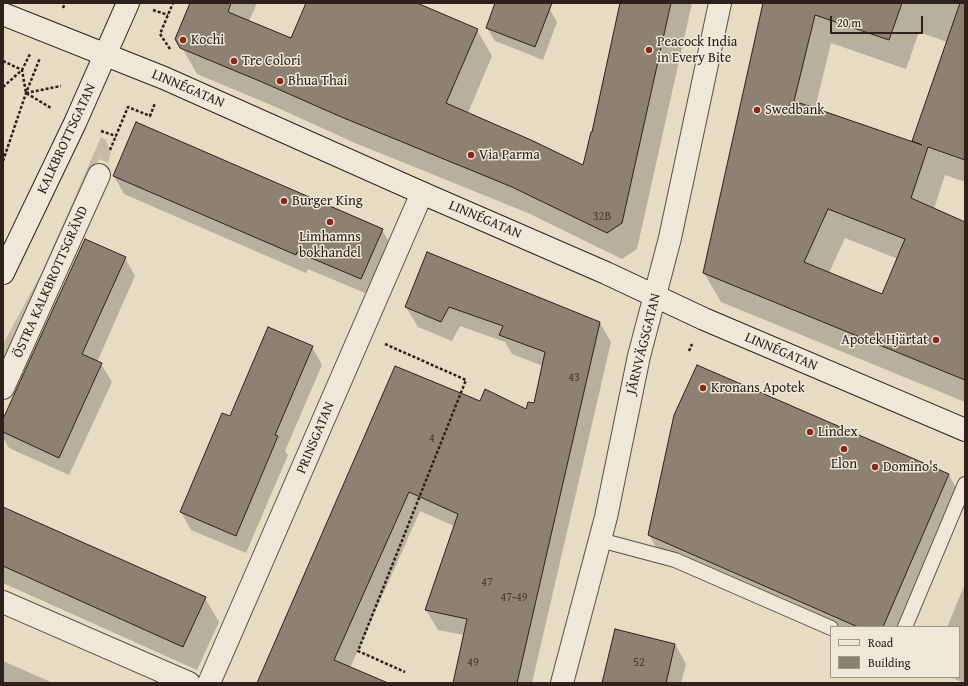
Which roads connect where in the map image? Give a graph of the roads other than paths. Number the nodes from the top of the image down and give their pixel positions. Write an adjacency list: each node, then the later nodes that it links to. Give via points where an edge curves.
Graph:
1 (128, 3): 4 (street, KALKBROTTSGATAN)
2 (720, 3): 8 (street, JÄRNVÄGSGATAN)
3 (3, 14): 4 (street, LINNÉGATAN)
4 (105, 55): 6 (street, LINNÉGATAN, via 164,78); 7 (street, KALKBROTTSGATAN)
5 (99, 175): 9 (street, ÖSTRA KALKBROTTSGRÄND)
6 (422, 193): 8 (street, LINNÉGATAN); 17 (street, PRINSGATAN)
7 (3, 273)
8 (656, 296): 10 (street, LINNÉGATAN, via 711,323); 12 (street, JÄRNVÄGSGATAN, via 639,356)
9 (3, 388)
10 (965, 430)
11 (965, 484): 14 (lane)
12 (600, 540): 15 (lane, via 675,560); 18 (street, JÄRNVÄGSGATAN)
13 (3, 602): 16 (street)
14 (905, 626)
15 (830, 628)
16 (189, 683)
17 (209, 683)
18 (562, 683)

